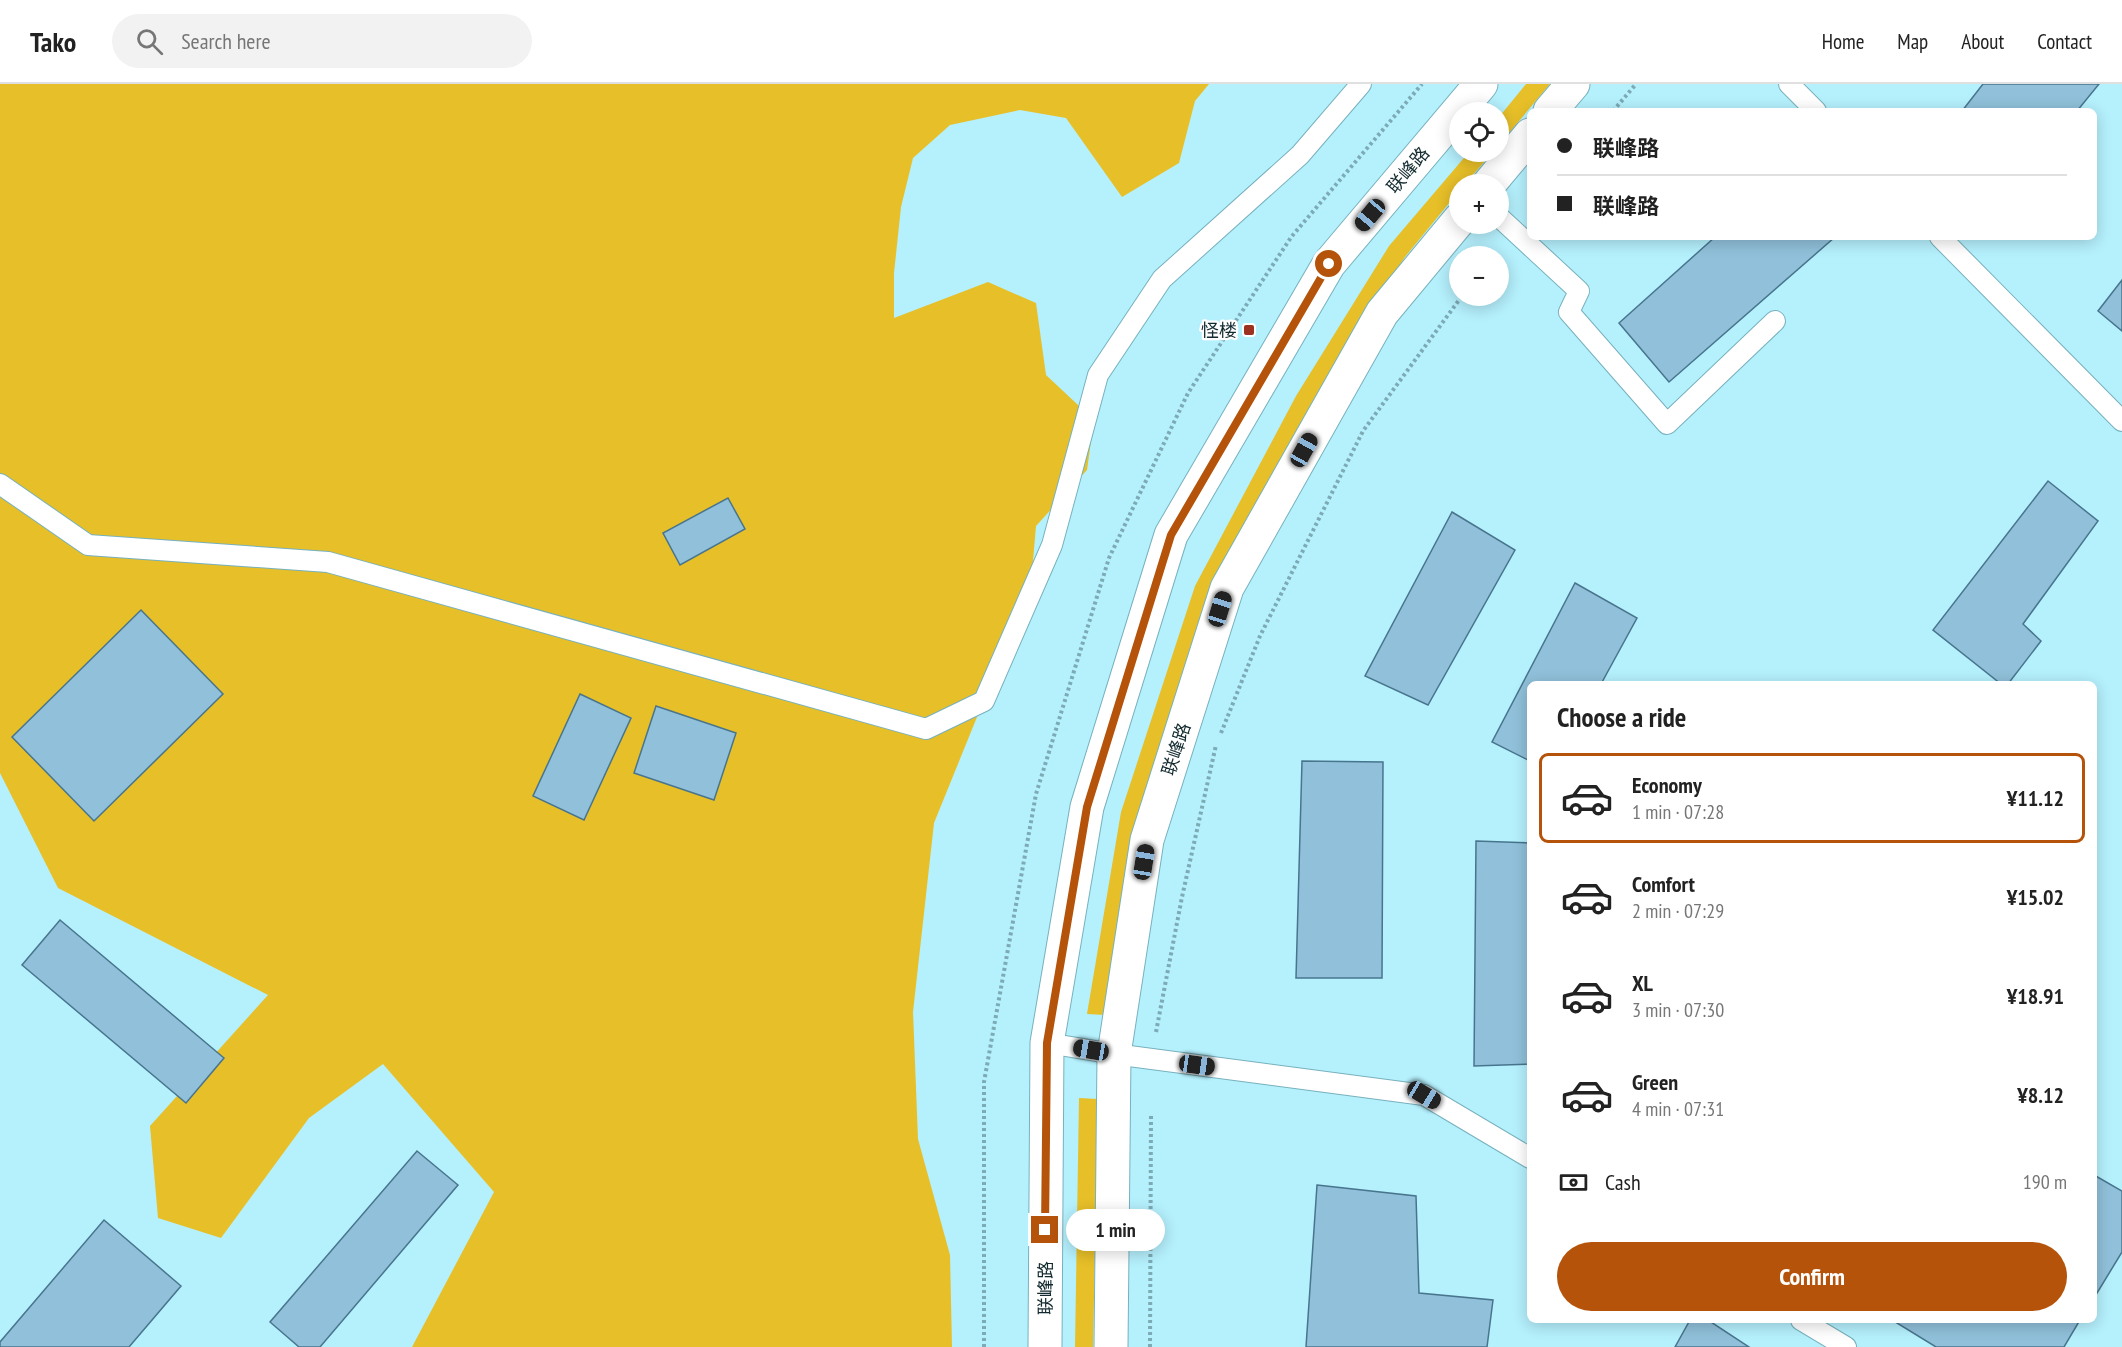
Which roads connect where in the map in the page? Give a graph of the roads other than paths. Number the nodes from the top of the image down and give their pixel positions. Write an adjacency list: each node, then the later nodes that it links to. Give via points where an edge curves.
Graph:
1 (1361, 84): 14 (lane, via 1300,155 1162,279 1098,375 1052,545 984,701 926,729 328,562 88,545)
2 (1481, 84): 15 (main road, 联峰路, via 1329,264 1171,535 1087,807)
3 (1573, 84): 5 (main road)
4 (1789, 84): 6 (lane)
5 (1553, 108)
6 (1813, 108)
7 (1527, 139): 8 (main road)
8 (1497, 174)
9 (1509, 226): 12 (lane, via 1580,291 1569,312 1667,424)
10 (1449, 232): 16 (main road, 联峰路, via 1382,313 1227,588 1147,840)
11 (1943, 240): 13 (lane)
12 (1775, 321)
13 (2122, 421)
14 (0, 484)
15 (1047, 1043): 16 (lane); 19 (main road, 联峰路)
16 (1114, 1054): 17 (lane, via 1424,1095); 20 (main road, 联峰路)
17 (1527, 1156)
18 (1805, 1323): 21 (lane)
19 (1045, 1347)
20 (1111, 1347)
21 (1846, 1347)

